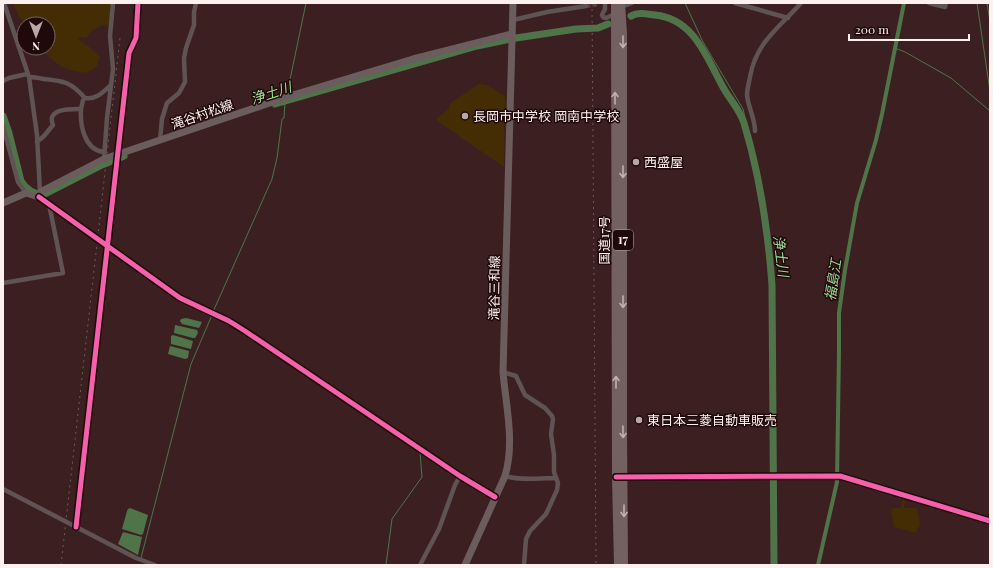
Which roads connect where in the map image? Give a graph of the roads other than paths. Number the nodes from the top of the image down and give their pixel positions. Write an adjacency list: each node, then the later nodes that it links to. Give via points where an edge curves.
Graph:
1 (4, 3): 19 (street)
2 (113, 3): 21 (street, via 110,36 113,58)
3 (138, 3): 28 (street, via 136,38 129,53)
4 (196, 3): 26 (street, via 194,25 184,58 185,82 179,93 167,104 162,119)
5 (513, 3): 17 (main road, 滝谷三和線)
6 (605, 3): 12 (street); 15 (street, via 602,16 606,18)
7 (632, 3): 13 (street)
8 (735, 3): 16 (street)
9 (801, 3): 16 (street)
10 (929, 3): 11 (street, via 945,7)
11 (946, 3)
12 (599, 4)
13 (619, 4): 15 (highway, 国道17号 / 17); 39 (highway, 国道17号 / 17, one-way to 39, via 623,34 624,131)
14 (586, 6): 17 (street)
15 (615, 14): 39 (highway, 国道17号 / 17, one-way to 15)
16 (788, 18): 25 (street, via 760,47 753,62 747,93)
17 (513, 20): 18 (main road, 滝谷三和線)
18 (511, 34): 26 (main road, 滝谷村松線, via 413,59); 36 (main road, 滝谷三和線)
19 (28, 75): 20 (street); 22 (street, via 68,83); 27 (street)
20 (3, 81)
21 (111, 85): 22 (street, via 94,98); 29 (street)
22 (85, 98): 23 (street)
23 (81, 109): 27 (street, via 55,113 52,116 52,125); 29 (street, via 84,136 93,148)
24 (3, 126): 30 (street, via 18,182)
25 (755, 131)
26 (160, 140): 28 (main road, 滝谷村松線)
27 (37, 142): 31 (street)
28 (117, 155): 29 (main road, 滝谷村松線); 34 (street)
29 (104, 156): 31 (main road, 滝谷村松線)
30 (26, 193): 31 (main road); 32 (main road)
31 (40, 195): 33 (street)
32 (3, 203)
33 (49, 204): 34 (street); 35 (street, via 63,273)
34 (107, 246): 37 (street, via 180,298 245,331); 44 (street)
35 (3, 283)
36 (503, 372): 38 (main road, 滝谷三和線, via 510,440); 40 (street, via 516,376 525,395 545,408 552,416 551,434)
37 (460, 476): 42 (street); 47 (street, via 439,529)
38 (505, 476): 40 (street, via 529,479); 42 (main road, 滝谷三和線)
39 (620, 477): 43 (street, via 840,476); 45 (highway, 17); 52 (highway, 17, one-way to 52)
40 (556, 478): 49 (street, via 558,486 553,501 526,539)
41 (3, 489): 44 (street)
42 (495, 497): 48 (main road, 滝谷三和線)
43 (990, 521)
44 (76, 527): 46 (street)
45 (617, 537): 50 (main road); 51 (highway, 17)
46 (155, 565)
47 (420, 565)
48 (465, 565)
49 (524, 565)
50 (614, 565)
51 (618, 565)
52 (625, 565)

